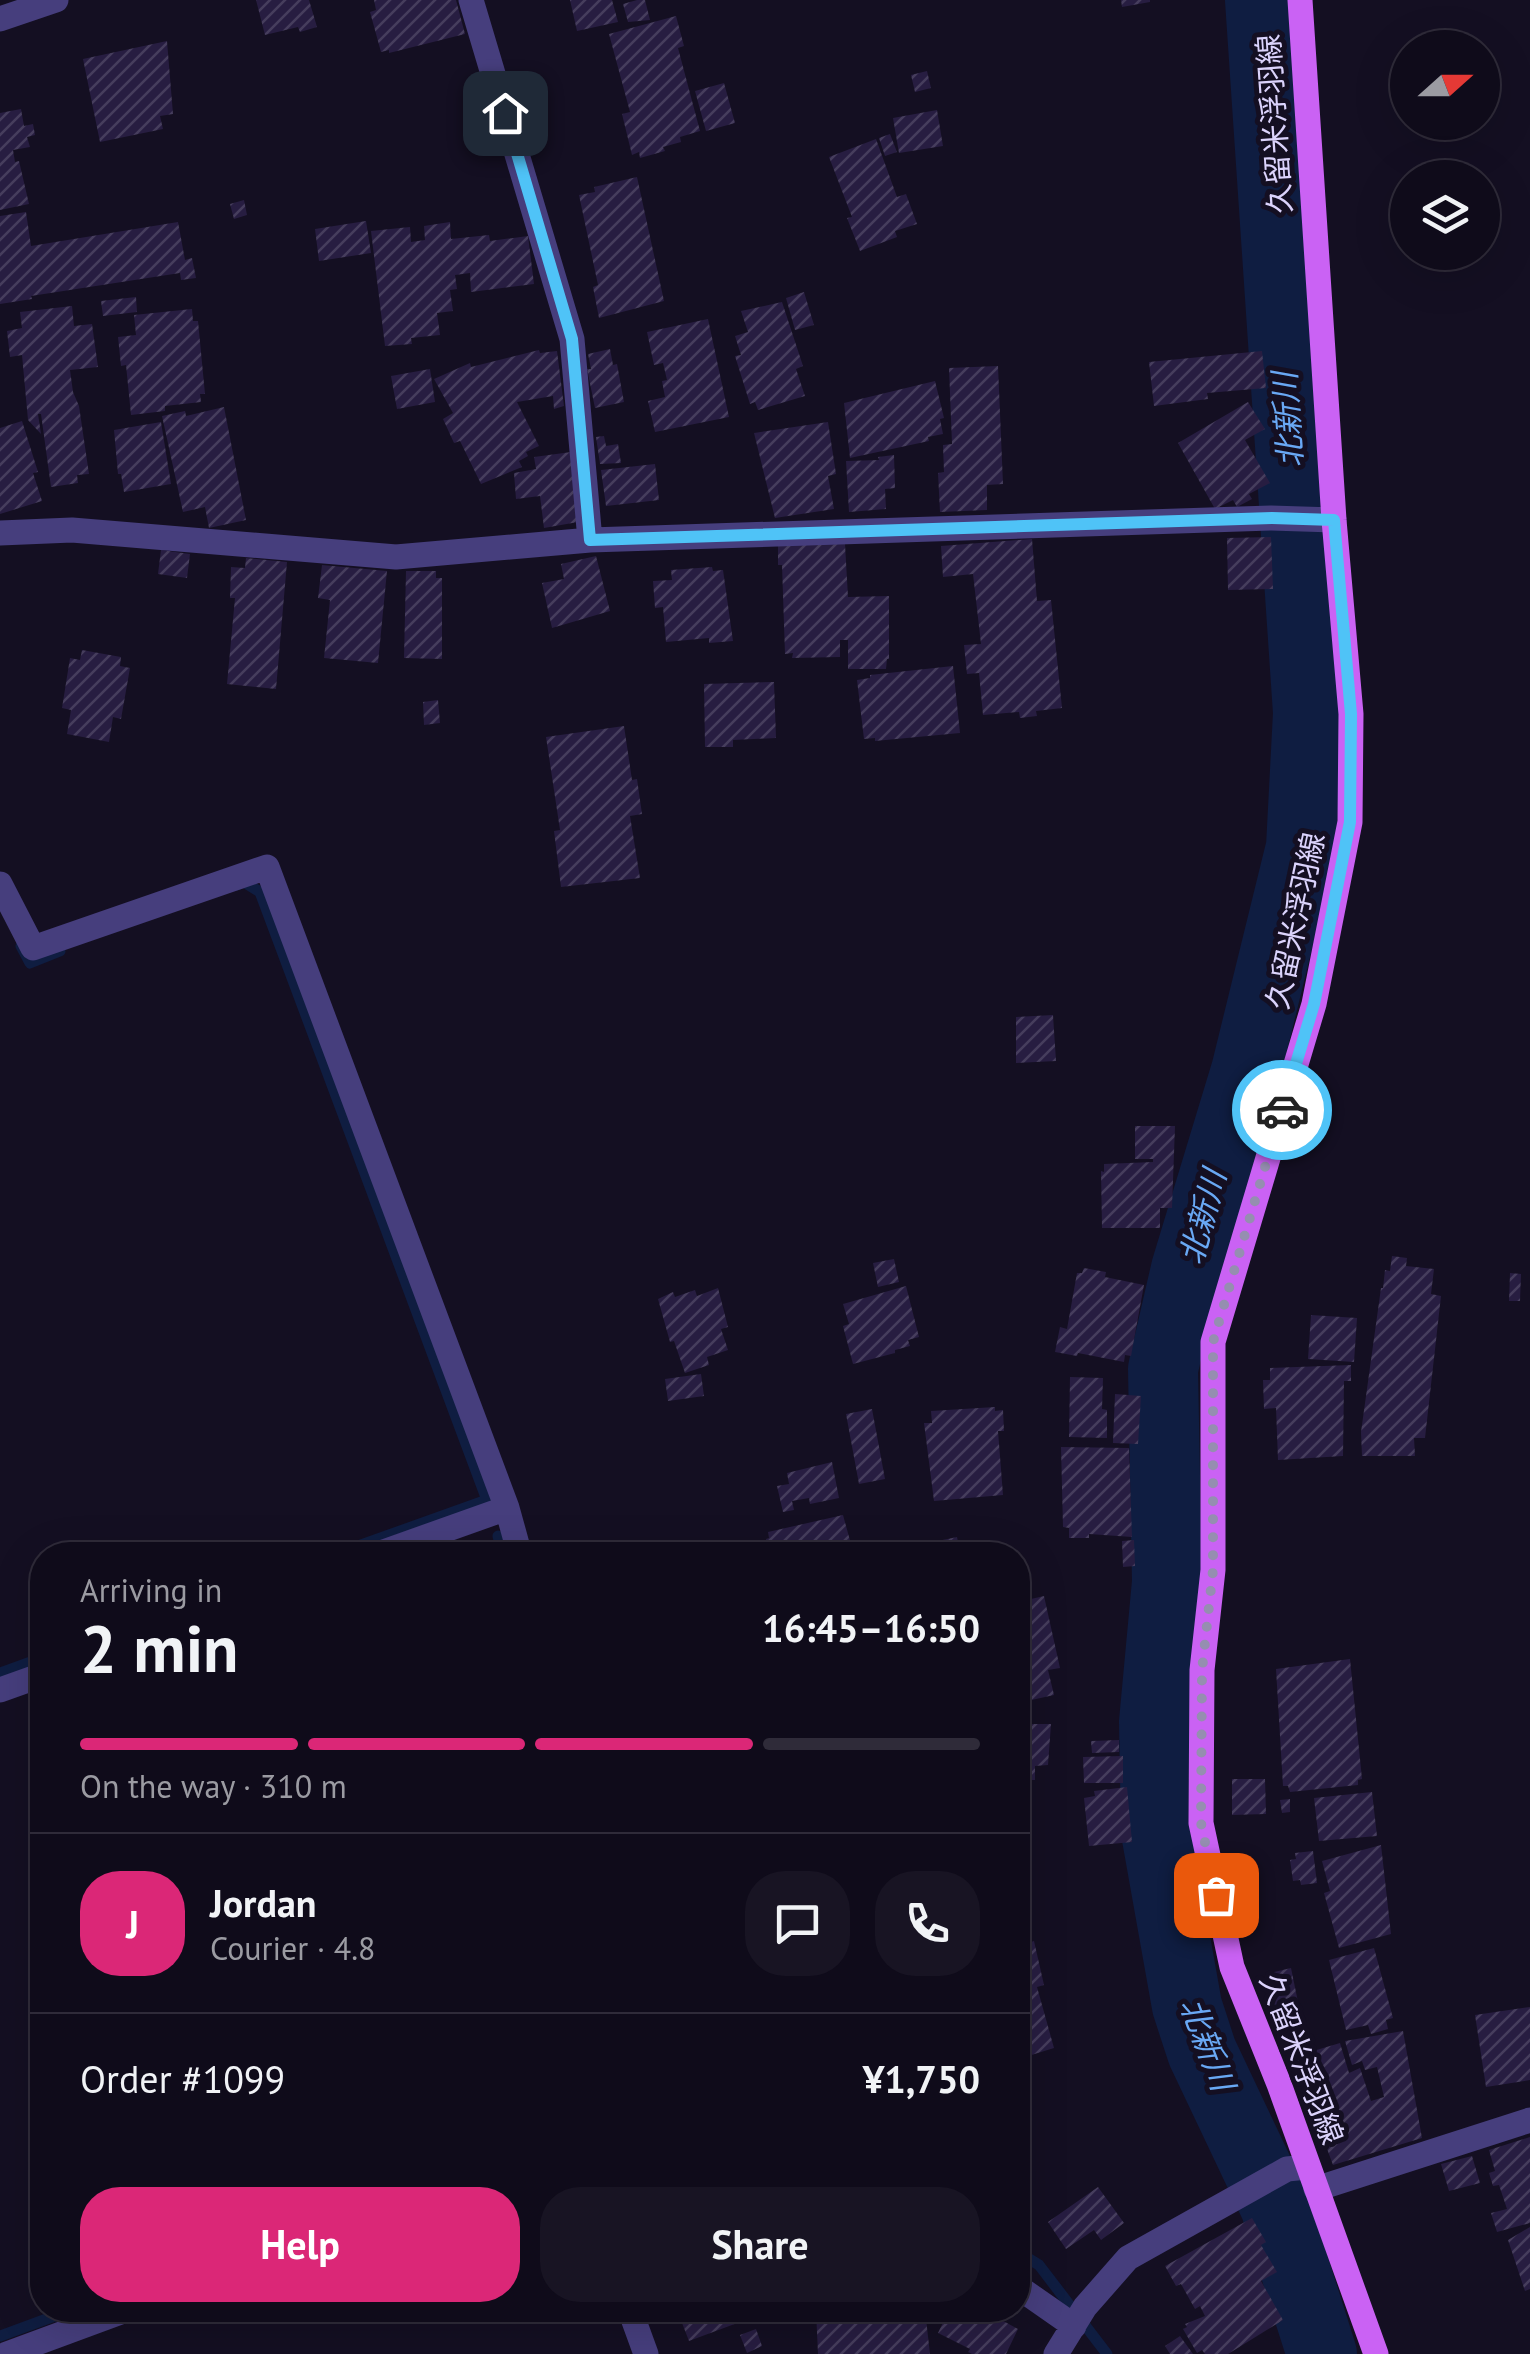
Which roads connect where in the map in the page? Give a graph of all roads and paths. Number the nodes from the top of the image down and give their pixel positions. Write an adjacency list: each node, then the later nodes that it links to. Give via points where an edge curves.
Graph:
1 (56, 0): 4 (street)
2 (471, 0): 7 (street, via 572,339)
3 (1300, 0): 5 (main road, 久留米浮羽線)
4 (0, 19)
5 (1328, 520): 7 (street); 15 (main road, 久留米浮羽線, via 1351,714 1350,822 1314,1004 1213,1342 1213,1570 1202,1670 1201,1823 1232,1967 1278,2084)
6 (0, 533): 7 (street, via 72,530 396,557)
7 (590, 540)
8 (0, 884): 9 (street, via 33,948 268,867)
9 (506, 1508): 10 (street); 11 (street)
10 (411, 1542)
11 (516, 1542)
12 (30, 1679): 13 (street)
13 (0, 1690)
14 (1530, 2120): 15 (street)
15 (1304, 2175): 17 (street, via 1234,2197 1128,2258); 23 (main road, 久留米浮羽線)
16 (1030, 2290): 17 (street)
17 (1087, 2307): 22 (street)
18 (94, 2322): 20 (street)
19 (634, 2322): 21 (street)
20 (7, 2354)
21 (646, 2354)
22 (1056, 2354)
23 (1376, 2354)

